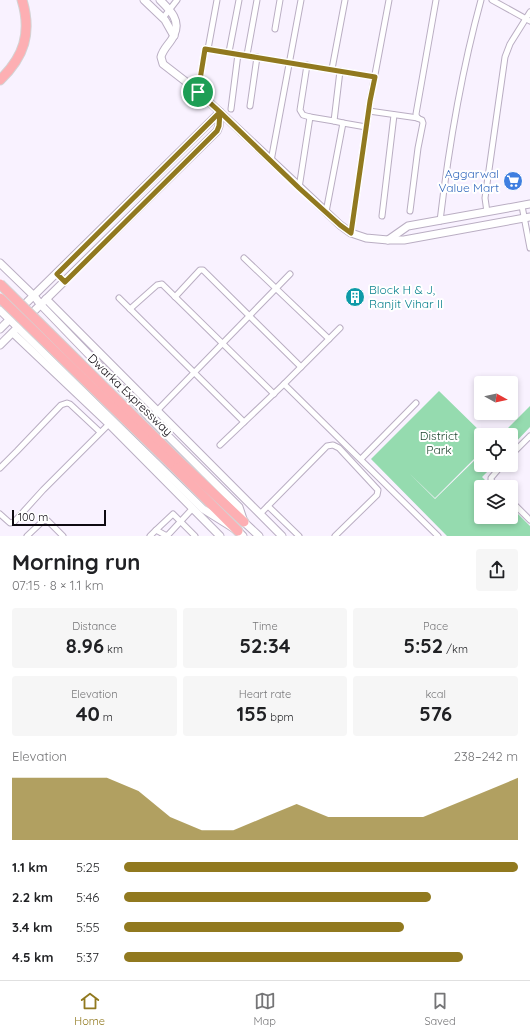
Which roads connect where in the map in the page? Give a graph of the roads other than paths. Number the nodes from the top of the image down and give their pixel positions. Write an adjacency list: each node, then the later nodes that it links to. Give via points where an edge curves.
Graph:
1 (22, 0): 31 (highway, via 27,29 24,45 10,71)
2 (144, 0): 17 (street)
3 (160, 0): 15 (street)
4 (177, 0): 15 (street)
5 (217, 0): 21 (street)
6 (239, 0): 22 (street)
7 (257, 0): 24 (street)
8 (280, 0): 19 (street)
9 (301, 0): 26 (street)
10 (345, 0): 28 (street)
11 (389, 0): 30 (street)
12 (436, 0): 39 (street, via 416,114)
13 (481, 0): 52 (street, via 456,104)
14 (492, 0): 18 (street)
15 (169, 9): 17 (street); 20 (street, via 176,21)
16 (530, 12): 18 (street)
17 (163, 18): 20 (street)
18 (528, 19): 49 (street, via 508,48 502,71 485,198)
19 (275, 28)
20 (174, 36): 32 (street, via 162,52 161,60 166,67)
21 (208, 49): 22 (street); 32 (street, via 205,49)
22 (229, 52): 23 (street)
23 (238, 54): 24 (street); 34 (street)
24 (247, 55): 25 (street)
25 (257, 57): 26 (street); 33 (street)
26 (289, 63): 27 (street); 43 (street)
27 (307, 65): 28 (street); 38 (street, via 300,110 303,115)
28 (332, 69): 29 (street)
29 (340, 71): 30 (street); 40 (street)
30 (375, 77): 35 (street)
31 (0, 80)
32 (198, 92): 36 (street)
33 (250, 106)
34 (231, 109)
35 (368, 111): 37 (street); 42 (street)
36 (220, 112): 43 (street); 58 (street); 60 (street, via 217,131)
37 (394, 115): 39 (street); 50 (street)
38 (310, 117): 40 (street); 44 (street)
39 (418, 118): 47 (street, via 423,123)
40 (334, 121): 41 (street)
41 (343, 123): 42 (street); 48 (street)
42 (366, 127): 53 (street)
43 (271, 161): 44 (street)
44 (299, 188): 48 (street)
45 (530, 204): 46 (street)
46 (522, 206): 49 (street); 51 (street)
47 (410, 211)
48 (326, 212): 53 (street)
49 (487, 212): 52 (street)
50 (382, 216)
51 (527, 217): 54 (street, via 417,238); 55 (street)
52 (440, 221): 54 (street, via 408,226)
53 (351, 233): 54 (street, via 366,238)
54 (388, 240)
55 (530, 248)
56 (244, 258): 62 (street)
57 (0, 263): 63 (street)
58 (57, 274): 60 (street); 63 (street)
59 (290, 274): 62 (street)
60 (65, 282): 67 (street)
61 (0, 284): 94 (highway, Dwarka Expressway, bridge)
62 (276, 288): 71 (street); 77 (street)
63 (34, 296): 68 (street); 72 (street)
64 (175, 297): 69 (street, via 159,284); 71 (street, via 200,270 203,270); 78 (street)
65 (0, 298): 94 (highway, Dwarka Expressway, bridge)
66 (119, 298): 69 (street)
67 (46, 299): 68 (street); 85 (street)
68 (41, 305): 73 (street); 86 (street)
69 (130, 309): 81 (street)
70 (0, 310): 72 (street)
71 (249, 316): 78 (street); 80 (street)
72 (10, 319): 73 (street); 75 (street)
73 (19, 327): 76 (street); 105 (street, via 202,509)
74 (340, 328): 77 (street)
75 (0, 329)
76 (13, 333): 79 (street); 88 (street)
77 (329, 339): 80 (street)
78 (222, 344): 81 (street); 83 (street)
79 (0, 346)
80 (301, 367): 82 (street)
81 (194, 372): 85 (street); 87 (street)
82 (284, 384): 83 (street); 93 (street)
83 (274, 394): 87 (street)
84 (416, 403): 93 (street)
85 (157, 410): 86 (street); 100 (street)
86 (150, 418): 103 (street, via 239,507)
87 (244, 422): 91 (street)
88 (109, 424): 89 (street); 97 (street)
89 (100, 432): 95 (street, via 70,404 61,405); 99 (street, via 14,522)
90 (530, 436): 92 (street)
91 (220, 445)
92 (518, 448)
93 (361, 459): 115 (street)
94 (173, 461): 103 (highway, Dwarka Expressway); 105 (highway, Dwarka Expressway)
95 (0, 468)
96 (268, 506): 100 (street); 113 (street); 114 (street, via 327,446 333,445 339,448 378,490 377,495)
97 (193, 508): 102 (street); 110 (street)
98 (518, 508): 101 (street)
99 (0, 514)
100 (260, 514): 112 (street)
101 (530, 520)
102 (181, 522): 104 (street, via 168,535); 104 (street, via 173,514); 109 (street)
103 (244, 522): 111 (street)
104 (156, 530): 108 (street)
105 (241, 534)
106 (27, 536): 107 (street, via 44,520)
107 (63, 536)
108 (150, 536)
109 (195, 536)
110 (220, 536)
111 (258, 536)
112 (282, 536)
113 (299, 536)
114 (335, 536)
115 (438, 536)

